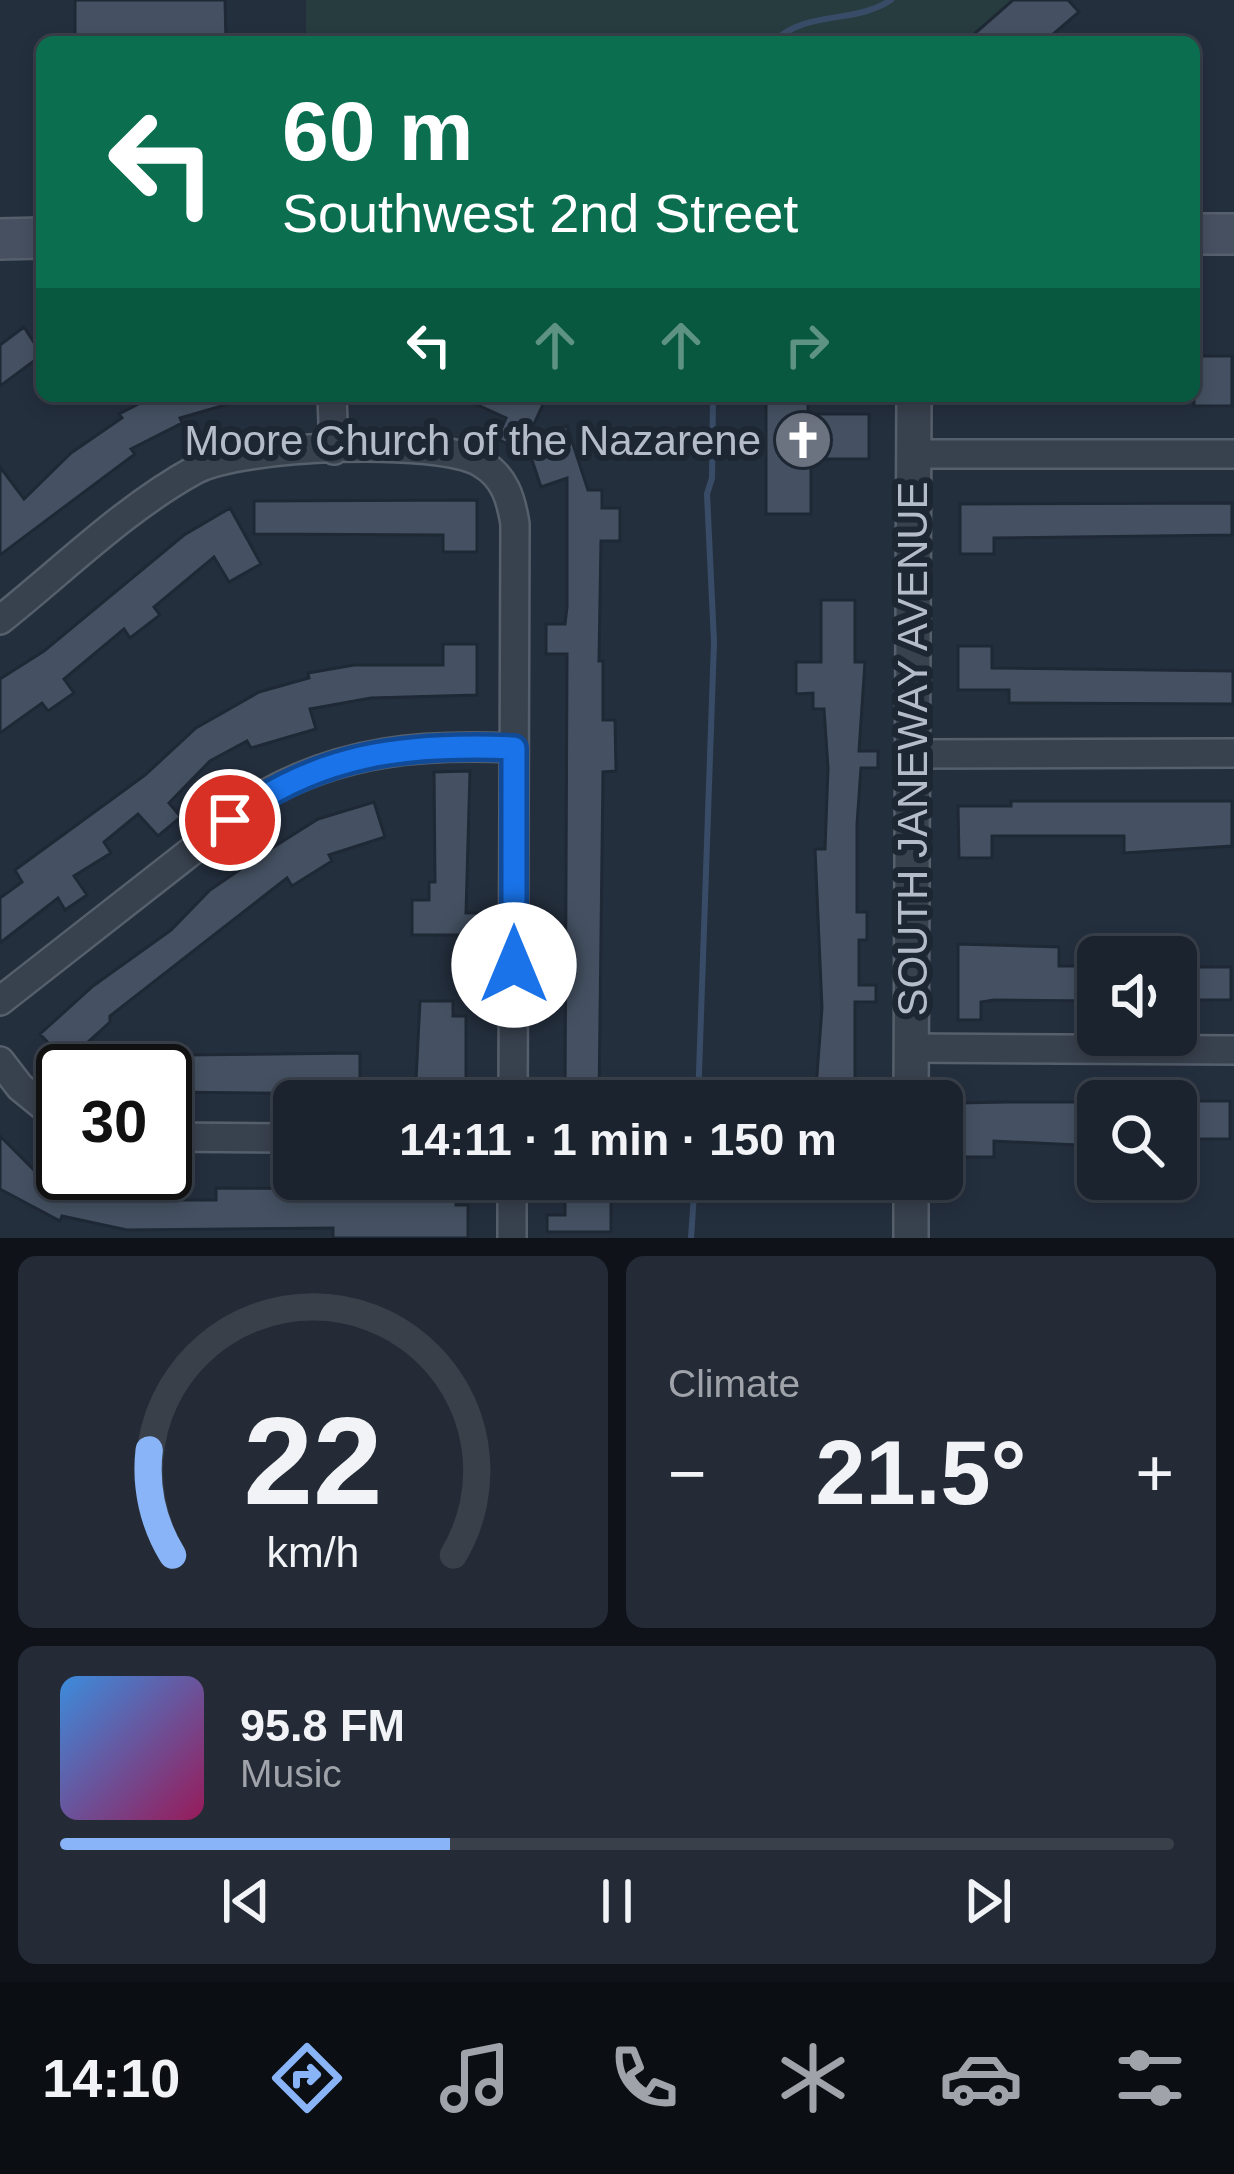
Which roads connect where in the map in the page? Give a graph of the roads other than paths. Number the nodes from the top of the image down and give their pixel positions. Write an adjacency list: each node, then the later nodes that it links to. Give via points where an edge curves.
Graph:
1 (1200, 234): 2 (main road)
2 (1234, 234)
3 (0, 238): 4 (main road)
4 (36, 238)
5 (332, 402): 7 (street)
6 (914, 402): 8 (street, SOUTH JANEWAY AVENUE)
7 (334, 450): 10 (street, via 248,452 198,468); 11 (street, via 451,450 489,468 506,487 515,524)
8 (914, 454): 9 (street); 13 (street, SOUTH JANEWAY AVENUE)
9 (1234, 454)
10 (0, 620)
11 (514, 748): 14 (street, via 393,749 299,775); 18 (street)
12 (1234, 753): 13 (street)
13 (912, 754): 15 (street, SOUTH JANEWAY AVENUE)
14 (0, 1001)
15 (911, 1048): 16 (street); 19 (street, SOUTH JANEWAY AVENUE)
16 (1234, 1050)
17 (0, 1061): 20 (street)
18 (513, 1080)
19 (911, 1080)
20 (36, 1101)
21 (192, 1137): 22 (street)
22 (273, 1138)
23 (512, 1200): 25 (street)
24 (910, 1200): 26 (street)
25 (512, 1238)
26 (910, 1238)

